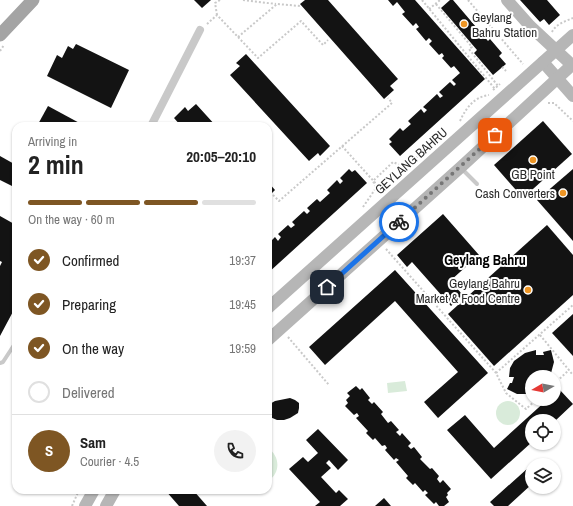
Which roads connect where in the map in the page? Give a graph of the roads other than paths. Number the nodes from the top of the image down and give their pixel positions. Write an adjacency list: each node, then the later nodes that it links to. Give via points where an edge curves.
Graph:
1 (33, 0): 5 (main road)
2 (507, 0): 3 (main road)
3 (530, 26): 6 (main road, via 558,39); 7 (main road)
4 (200, 30): 12 (street)
5 (0, 35)
6 (572, 36): 7 (main road, GEYLANG BAHRU)
7 (556, 49): 8 (main road, GEYLANG BAHRU); 9 (main road)
8 (543, 62): 10 (main road); 15 (main road, GEYLANG BAHRU)
9 (573, 65): 10 (main road)
10 (557, 78): 11 (main road); 13 (main road)
11 (573, 96)
12 (153, 122)
13 (461, 167): 14 (lane); 16 (main road)
14 (477, 184)
15 (272, 304)
16 (272, 336)
17 (12, 348): 18 (lane)
18 (0, 363)
19 (92, 494): 21 (main road)
20 (113, 494): 22 (main road)
21 (86, 506)
22 (106, 506)

